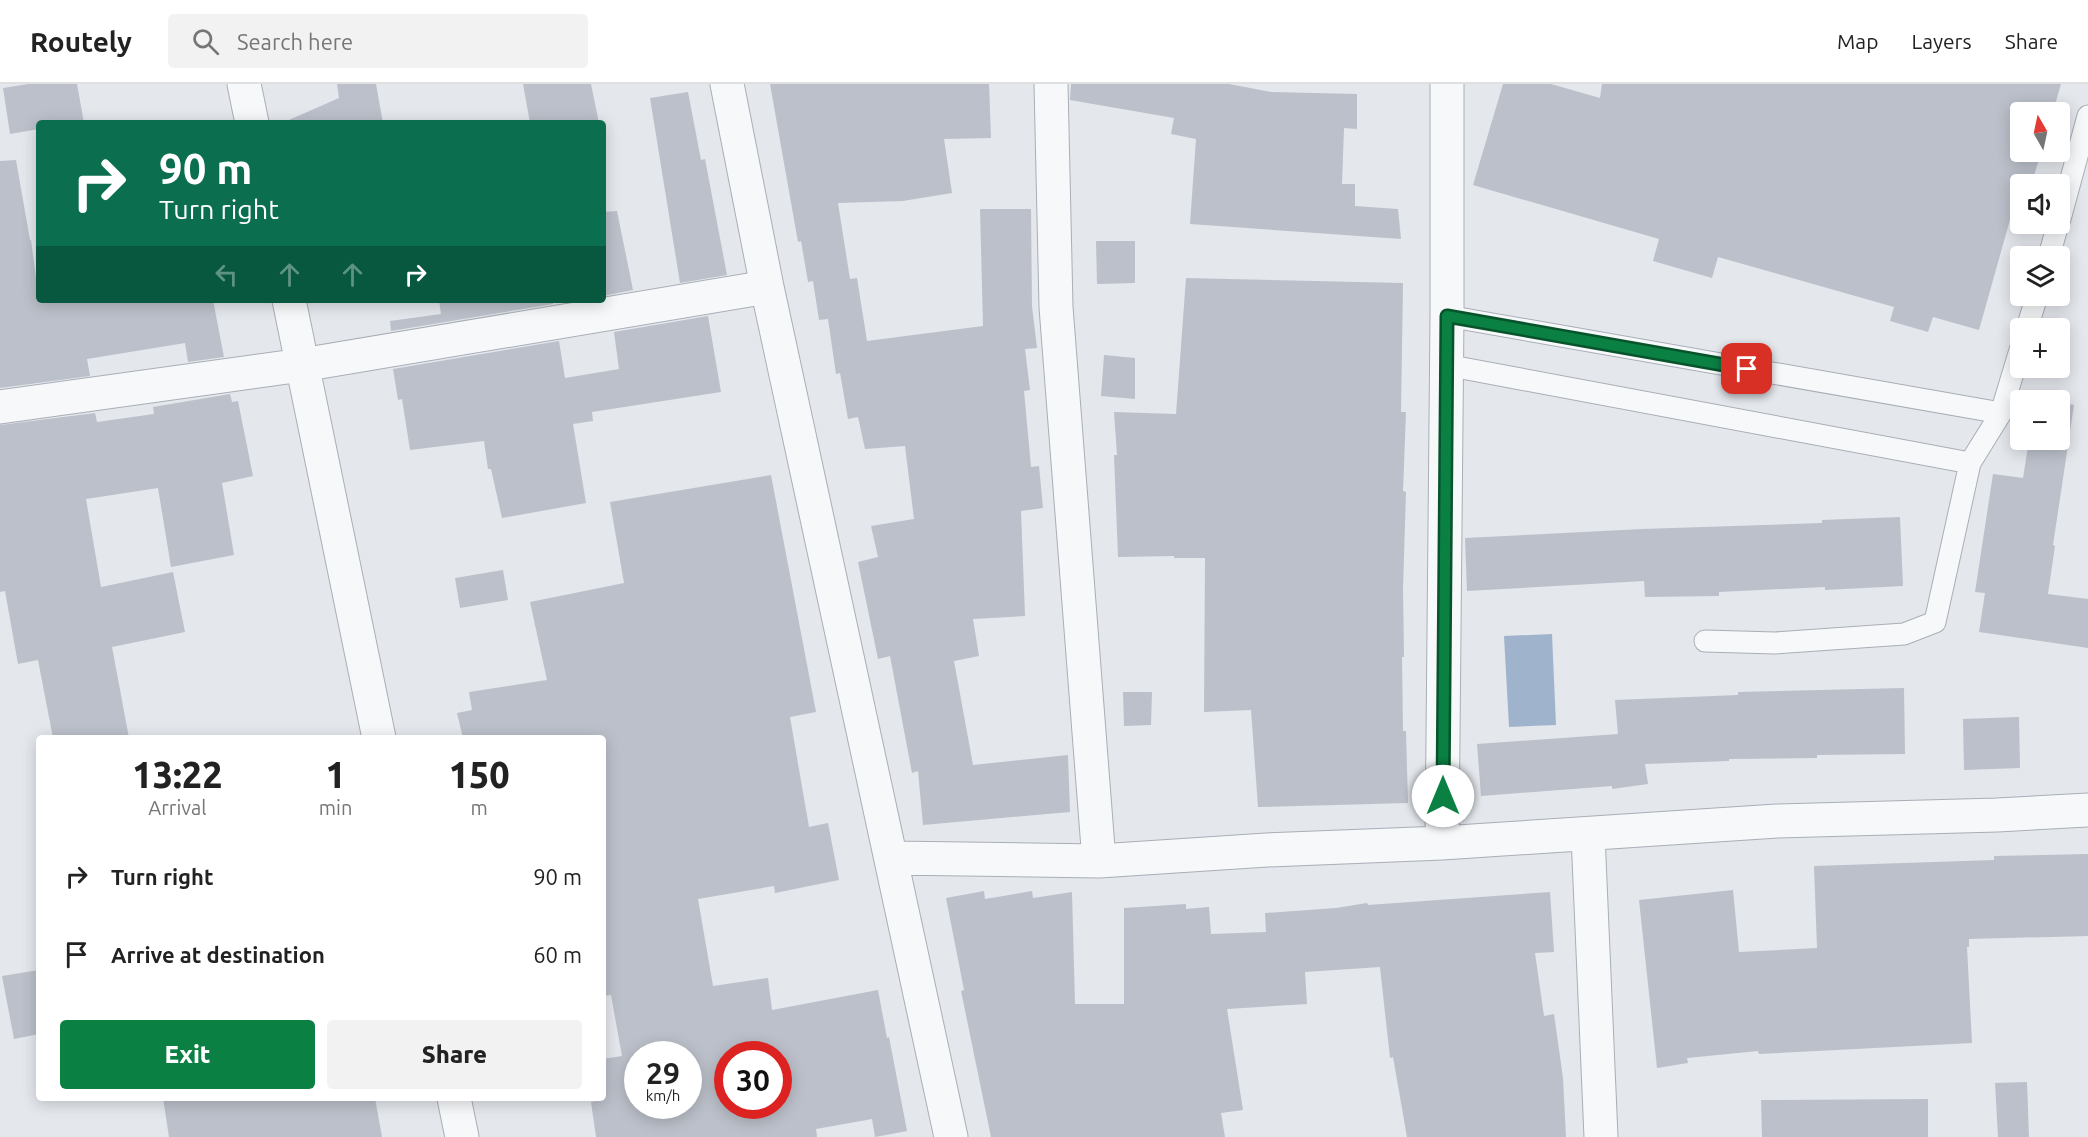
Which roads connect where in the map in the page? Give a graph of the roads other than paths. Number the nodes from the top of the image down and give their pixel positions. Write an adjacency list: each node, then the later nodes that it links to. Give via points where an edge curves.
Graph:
1 (244, 84): 6 (street)
2 (727, 84): 8 (street)
3 (1051, 84): 23 (street, via 1056,307)
4 (1447, 84): 10 (street)
5 (2088, 116): 7 (lane)
6 (251, 120)
7 (2070, 182)
8 (767, 287): 11 (street); 22 (street)
9 (290, 303): 11 (street)
10 (1447, 316): 12 (street); 15 (lane)
11 (302, 365): 14 (street); 18 (street)
12 (1446, 365): 16 (lane); 21 (street)
13 (2012, 378): 15 (lane)
14 (0, 407)
15 (2001, 413): 16 (lane)
16 (1970, 462): 17 (lane, via 1935,622 1904,634 1775,643)
17 (1705, 641)
18 (378, 735)
19 (2088, 810): 20 (street, via 1777,821)
20 (1588, 834): 21 (street); 27 (street)
21 (1442, 843): 23 (street)
22 (892, 858): 23 (street); 26 (street)
23 (1099, 861)
24 (455, 1101): 25 (street)
25 (462, 1137)
26 (951, 1137)
27 (1601, 1137)

